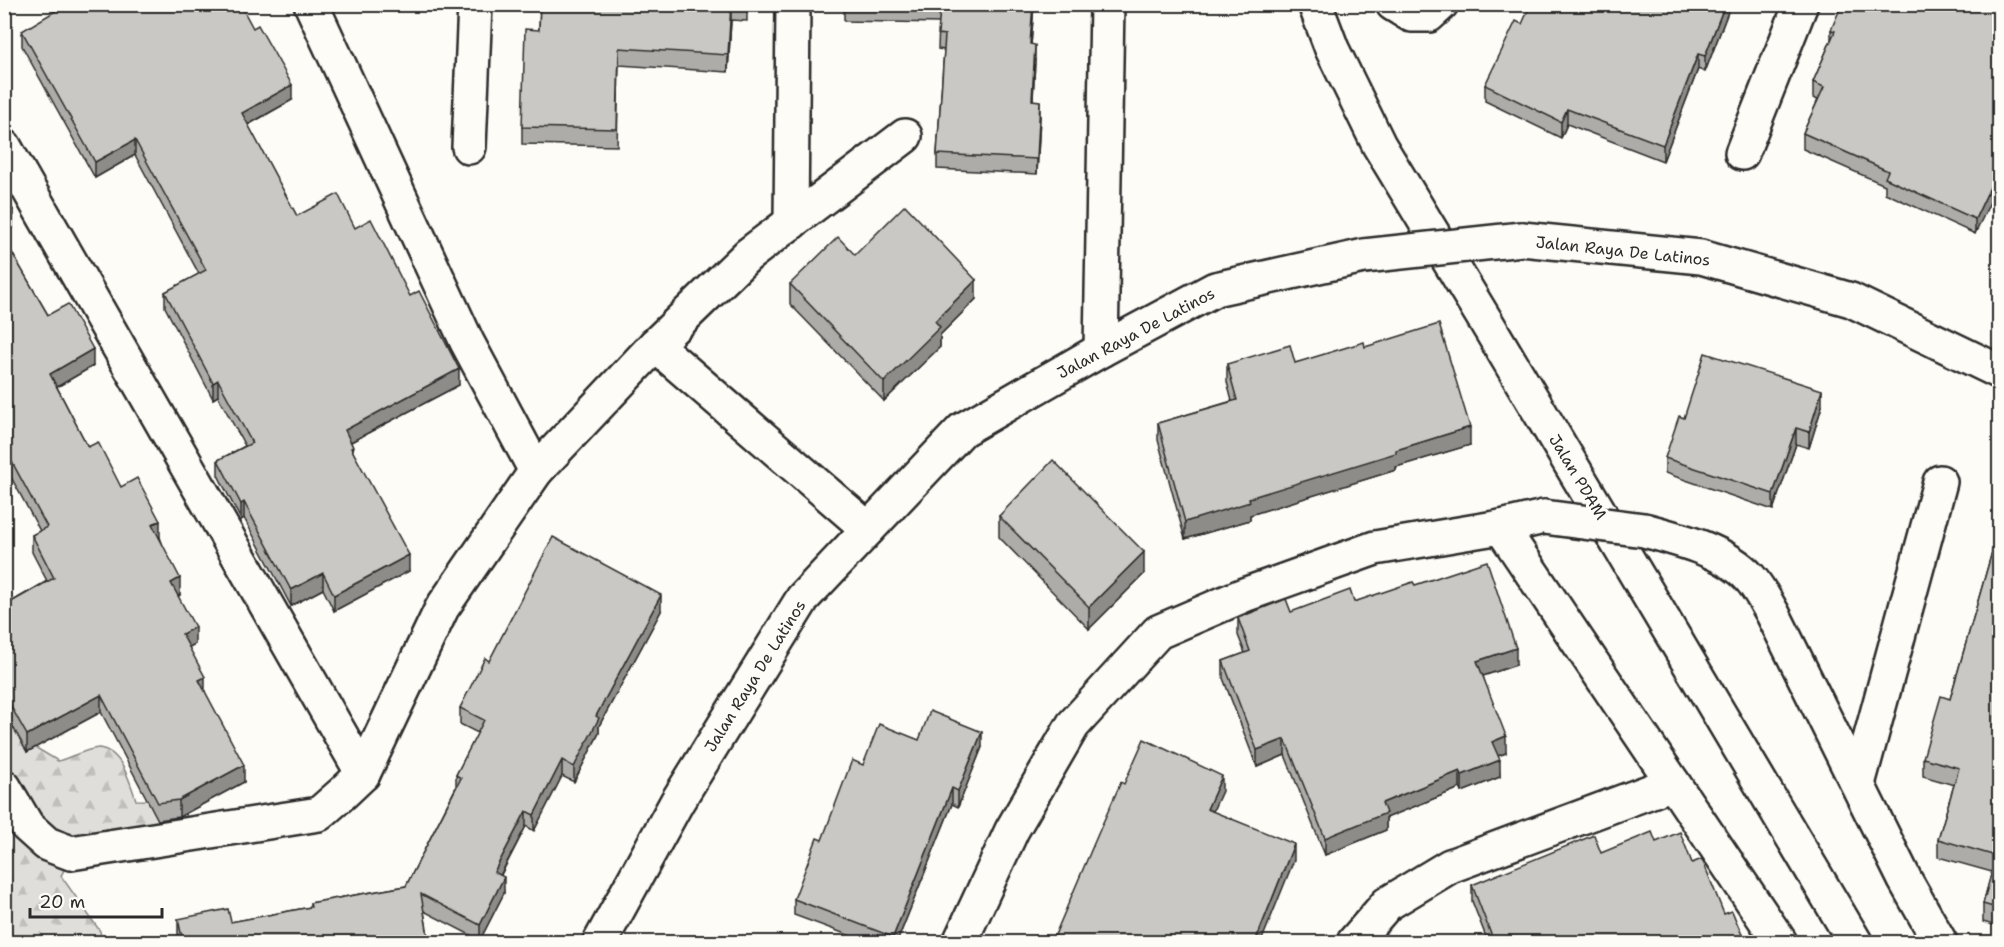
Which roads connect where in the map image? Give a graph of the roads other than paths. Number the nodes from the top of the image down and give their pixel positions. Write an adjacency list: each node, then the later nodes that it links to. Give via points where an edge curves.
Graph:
1 (311, 4): 17 (street, via 467,342)
2 (475, 4): 11 (street)
3 (793, 4): 13 (street)
4 (1107, 4): 15 (street)
5 (1315, 4): 29 (street, Jalan PDAM, via 1332,49 1379,145)
6 (1393, 4): 7 (street, via 1411,15 1429,15)
7 (1441, 4)
8 (1801, 4): 12 (street)
9 (905, 136): 13 (street)
10 (4, 146): 21 (street)
11 (469, 147)
12 (1742, 153)
13 (791, 223): 14 (street, via 748,255)
14 (655, 345): 17 (street); 20 (street)
15 (1101, 350): 16 (street, Jalan Raya De Latinos, bridge, via 1215,289 1364,256 1522,240 1701,257 1851,300); 20 (street, Jalan Raya De Latinos, via 962,430)
16 (2000, 372)
17 (536, 471): 21 (street, via 442,608)
18 (1940, 482): 23 (street)
19 (1502, 527): 22 (street); 23 (street, bridge, via 1544,517 1644,530 1688,542 1727,560 1750,578 1773,614); 26 (street, via 1376,548 1244,595 1158,632 1073,725 1012,830)
20 (868, 530): 25 (street, Jalan Raya De Latinos, via 803,598 677,802)
21 (363, 774): 24 (street, via 319,814 71,854 47,844 27,826)
22 (1673, 783): 27 (street, via 1450,866 1387,904); 28 (street)
23 (1858, 784): 30 (street)
24 (4, 787)
25 (600, 942)
26 (960, 942)
27 (1354, 942)
28 (1780, 942)
29 (1855, 942)
30 (1940, 942)

